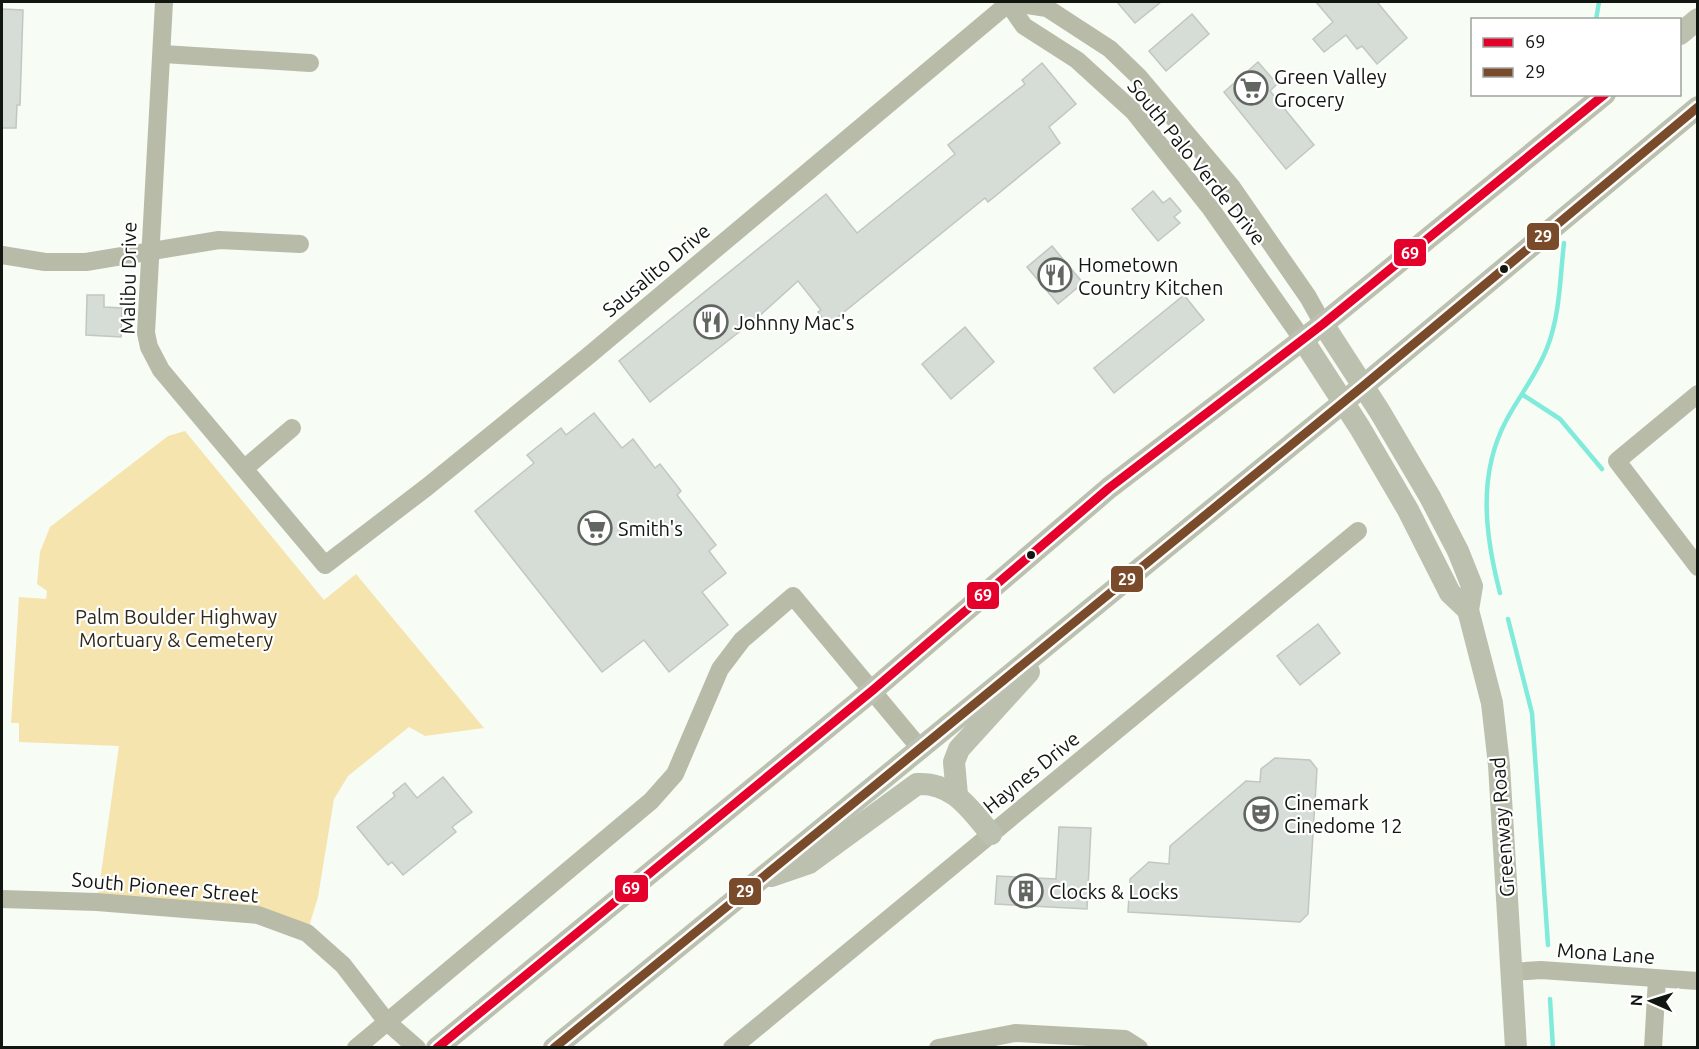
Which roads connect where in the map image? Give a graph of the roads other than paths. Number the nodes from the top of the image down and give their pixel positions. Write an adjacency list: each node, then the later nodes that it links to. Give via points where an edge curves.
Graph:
1 (164, 2): 5 (street, Malibu Drive)
2 (1008, 2): 8 (street, South Palo Verde Drive, via 1047,8 1110,50); 10 (street, South Palo Verde Drive, via 1024,26 1077,60); 22 (street, Sausalito Drive, via 587,357)
3 (1698, 20): 4 (main road)
4 (1681, 33)
5 (163, 54): 6 (street); 12 (street, Malibu Drive)
6 (310, 63)
7 (1603, 96): 14 (main road)
8 (1156, 97): 10 (street); 14 (street, South Palo Verde Drive, via 1231,186)
9 (1698, 107): 16 (main road)
10 (1133, 111): 15 (street, South Palo Verde Drive, via 1211,209)
11 (300, 244): 12 (street, via 219,240)
12 (149, 250): 13 (street, via 86,261 45,262); 20 (street, Malibu Drive, via 149,347 161,370)
13 (2, 255)
14 (1323, 324): 15 (main road); 16 (main road, Greenway Road)
15 (1303, 340): 18 (main road, Greenway Road); 26 (main road, via 1109,488)
16 (1362, 387): 18 (main road); 24 (main road, Greenway Road, via 1430,497 1458,551 1472,586)
17 (1698, 394): 23 (street, via 1617,461)
18 (1343, 403): 24 (main road, Greenway Road, via 1408,510 1450,594); 25 (main road)
19 (292, 428): 20 (street)
20 (245, 468): 22 (street, Malibu Drive)
21 (1358, 531): 29 (street, Haynes Drive)
22 (325, 565)
23 (1698, 567)
24 (1468, 610): 32 (main road, Greenway Road, via 1492,703)
25 (1065, 628): 27 (main road); 28 (main road, via 959,749 954,762)
26 (873, 690): 27 (street); 35 (street, via 793,596 742,640 720,669 675,774 651,801); 38 (main road)
27 (919, 747): 30 (main road)
28 (957, 795): 29 (main road); 30 (main road, via 931,783 917,784 809,863)
29 (991, 834): 40 (street, Haynes Drive)
30 (755, 882): 39 (main road)
31 (2, 899): 35 (street, South Pioneer Street, via 258,915 307,933 343,965)
32 (1511, 972): 33 (street, Mona Lane, via 1540,970); 43 (main road, Greenway Road)
33 (1657, 979): 34 (street, Mona Lane); 44 (street)
34 (1698, 981)
35 (387, 1022): 36 (street); 37 (street, South Pioneer Street)
36 (356, 1047)
37 (417, 1047)
38 (437, 1047)
39 (554, 1047)
40 (732, 1047)
41 (938, 1047): 42 (street, via 1015,1033 1125,1039)
42 (1139, 1047)
43 (1516, 1047)
44 (1653, 1047)

